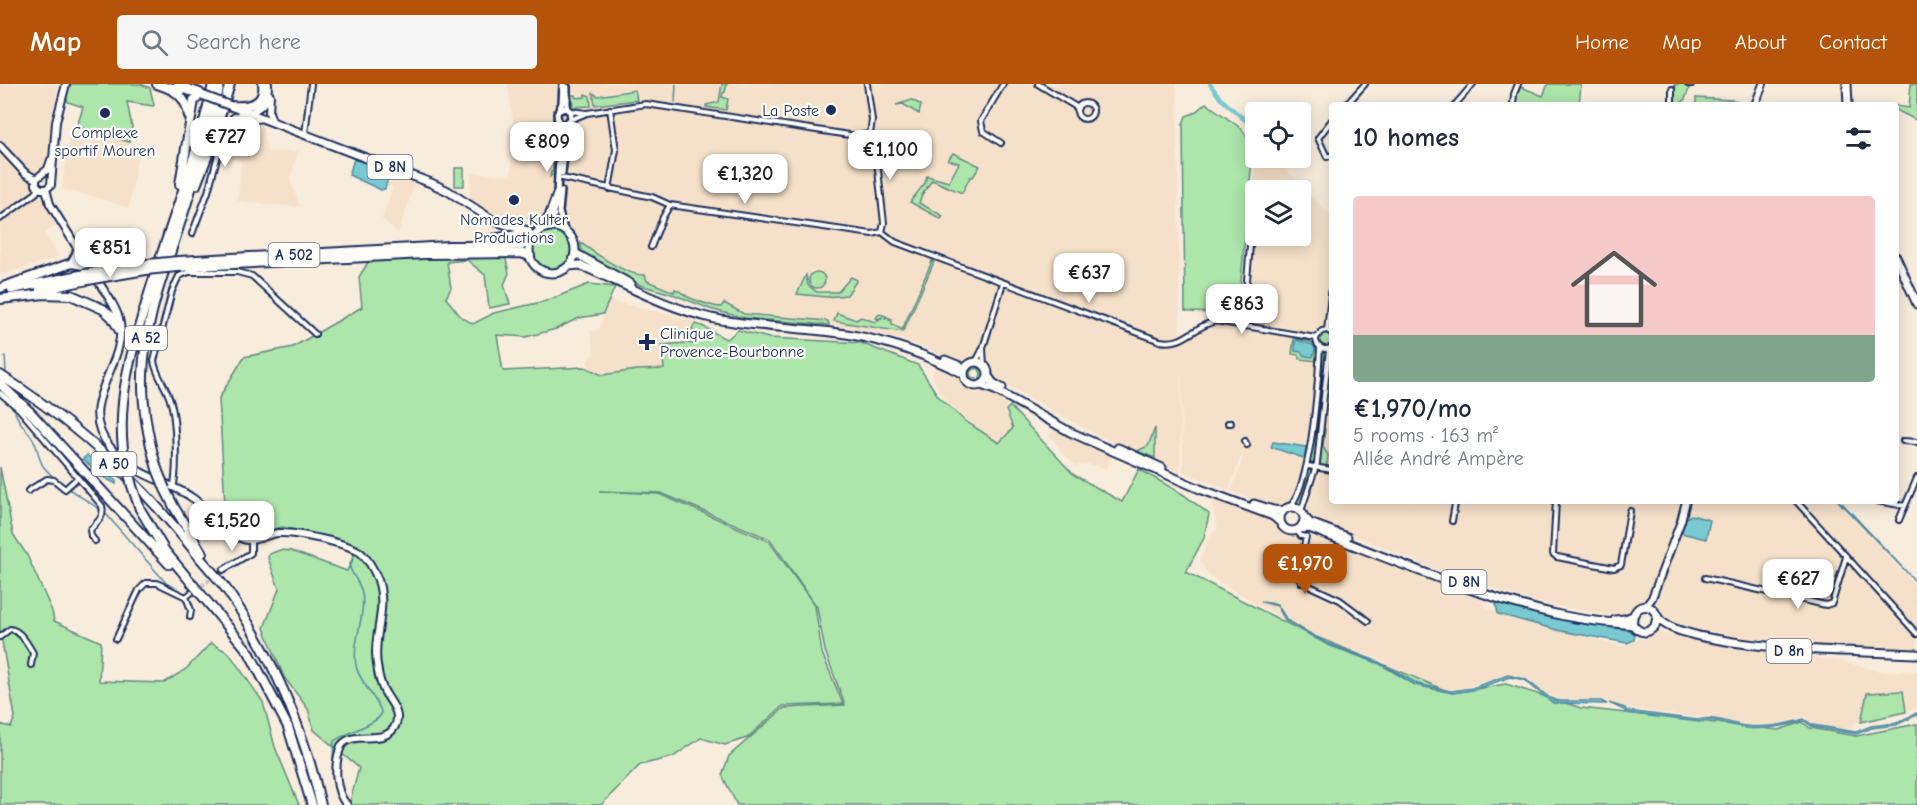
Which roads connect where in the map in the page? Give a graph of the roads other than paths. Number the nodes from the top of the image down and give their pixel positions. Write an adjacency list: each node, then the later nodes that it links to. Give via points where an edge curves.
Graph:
1 (64, 84): 51 (main road, via 52,129 51,160); 52 (main road)
2 (157, 84): 42 (highway, via 181,94)
3 (164, 84): 21 (main road, D 8N)
4 (177, 84): 21 (main road, D 8N)
5 (213, 84): 59 (highway, A 52)
6 (220, 84): 59 (highway, A 52)
7 (230, 84): 49 (highway)
8 (263, 84): 28 (highway, via 263,95 257,103)
9 (270, 84): 29 (main road); 34 (main road)
10 (311, 84): 46 (street)
11 (565, 84): 32 (street); 33 (street)
12 (867, 84): 45 (street)
13 (1003, 84): 47 (street, via 981,121 983,131)
14 (1038, 84): 30 (street)
15 (1365, 84): 22 (street)
16 (1473, 84): 23 (street)
17 (1518, 84): 24 (street)
18 (1763, 84): 26 (main road)
19 (1847, 84): 27 (main road)
20 (1672, 89): 25 (street)
21 (202, 95): 28 (main road, D 8N, bridge); 42 (highway, via 194,100)
22 (1349, 102)
23 (1458, 102)
24 (1513, 102)
25 (1672, 102)
26 (1756, 102)
27 (1848, 102)
28 (231, 106): 35 (main road, D 8N)
29 (262, 106): 35 (main road); 37 (main road)
30 (1078, 108): 38 (street, via 1078,115); 38 (street, via 1085,103 1092,107 1092,115)
31 (610, 109): 36 (street); 45 (street, via 646,104 856,136); 56 (street, via 616,150)
32 (560, 110): 33 (street); 40 (street)
33 (569, 110): 36 (street); 41 (street)
34 (269, 112): 37 (main road); 39 (main road)
35 (249, 113): 37 (main road, D 8N); 49 (highway, via 234,118)
36 (586, 113): 41 (street)
37 (262, 118): 39 (main road, D 8N); 65 (street, via 238,125 219,151)
38 (1086, 118): 44 (street)
39 (272, 121): 46 (main road, D 8N)
40 (559, 121): 41 (street); 57 (street)
41 (569, 121): 53 (street)
42 (190, 122): 59 (highway)
43 (1329, 124): 50 (street, via 1318,138)
44 (1087, 126)
45 (870, 134): 64 (street, via 884,223)
46 (305, 135): 61 (main road, D 8N, via 431,183)
47 (1001, 143)
48 (0, 146): 54 (main road, via 25,173)
49 (209, 152): 59 (highway)
50 (1329, 156)
51 (44, 173): 52 (main road); 54 (main road)
52 (51, 178): 55 (main road, via 51,185)
53 (562, 178): 56 (street); 63 (street, via 559,212)
54 (36, 179): 55 (main road)
55 (43, 189): 60 (street); 71 (main road)
56 (609, 189): 58 (street, via 652,197)
57 (558, 193): 62 (highway)
58 (670, 205): 64 (street, via 872,234); 70 (street)
59 (180, 210): 111 (highway, A 52, bridge, via 153,305 144,354 143,405 149,442 157,469); 134 (highway, A 52, bridge, via 127,370 121,420 123,449 140,509)
60 (0, 219)
61 (502, 224): 62 (main road, D 8N); 67 (main road, D 8N, via 528,231)
62 (542, 228): 63 (main road); 67 (main road)
63 (564, 230): 72 (main road, via 574,242)
64 (882, 232): 80 (street, via 895,242)
65 (192, 234)
66 (523, 234): 68 (highway)
67 (531, 241): 68 (highway, A 502, via 522,245); 73 (main road)
68 (449, 246): 75 (highway, A 502)
69 (1250, 246): 87 (street)
70 (651, 247)
71 (78, 249): 74 (highway); 77 (main road)
72 (575, 253): 78 (main road); 98 (main road, via 663,299 737,319 870,335 908,345)
73 (530, 256): 75 (highway, A 502, via 480,252); 78 (main road, via 536,267 546,273 561,272)
74 (72, 263): 77 (highway); 81 (highway)
75 (178, 264): 79 (highway, A 502, bridge)
76 (1899, 265): 84 (main road)
77 (89, 266): 83 (main road)
78 (569, 266): 98 (main road, via 580,265 662,303 710,318 851,335)
79 (86, 277): 81 (highway, A 502); 82 (highway, A 502)
80 (1003, 283): 87 (street, via 1160,341 1173,343 1205,323); 92 (street)
81 (0, 290)
82 (0, 299): 85 (highway, via 59,293 79,297)
83 (112, 304): 85 (highway); 89 (main road)
84 (1917, 304)
85 (103, 309): 89 (highway)
86 (1329, 313): 88 (street)
87 (1243, 325): 91 (street)
88 (1327, 330): 91 (street)
89 (120, 331): 111 (main road, via 117,354 99,395 100,431 124,461)
90 (315, 334): 111 (street, via 252,276 237,272 189,272 179,276 154,361 172,406 176,476)
91 (1316, 338): 93 (street)
92 (983, 348): 96 (street); 97 (street)
93 (1320, 348): 94 (street); 106 (street)
94 (1329, 348)
95 (1329, 356): 107 (street)
96 (976, 362): 97 (main road); 98 (main road, via 970,363)
97 (984, 365): 100 (main road)
98 (965, 371): 102 (main road, via 968,383)
99 (0, 375): 131 (highway, A 50, via 119,469)
100 (988, 376): 102 (main road); 121 (main road, via 993,383 1065,424 1186,479 1273,510)
101 (0, 384): 134 (highway, A 50)
102 (981, 385): 125 (main road, via 1070,432)
103 (0, 393): 109 (street, via 19,409)
104 (1904, 441): 105 (street)
105 (1917, 442)
106 (1308, 466): 107 (street); 121 (street, via 1294,502)
107 (1316, 467): 108 (street); 123 (street)
108 (1329, 469)
109 (77, 478): 112 (street, via 63,488 49,478); 129 (street, via 104,512 90,530)
110 (1917, 478): 119 (street)
111 (169, 489): 128 (main road, via 200,504 228,532); 131 (highway, A 52, via 174,507)
112 (28, 491)
113 (1455, 504): 126 (street)
114 (1556, 504): 122 (street, via 1553,554 1614,568 1621,565)
115 (1685, 504): 136 (main road)
116 (1799, 504): 130 (street)
117 (1874, 504): 120 (street)
118 (1894, 504): 119 (street)
119 (1905, 506): 124 (street)
120 (1872, 507)
121 (1286, 509): 123 (main road, via 1295,508); 125 (main road)
122 (1630, 511)
123 (1302, 514): 127 (main road, via 1303,524); 137 (main road, D 8N, via 1310,523 1499,594 1580,615 1614,620)
124 (1899, 520)
125 (1280, 522): 127 (main road, via 1286,530)
126 (1452, 522)
127 (1298, 530): 140 (street, via 1306,537 1300,582 1345,603); 141 (main road, D 8n, via 1309,528 1528,607)
128 (251, 540): 132 (street, via 251,553); 151 (main road, via 289,533 346,545 365,557 377,578 382,618 376,645 377,665 382,687 396,711 396,724 384,735 354,738 341,746 338,788)
129 (95, 541)
130 (1846, 557): 133 (street, via 1836,595 1826,606); 143 (street)
131 (212, 570): 150 (highway, A 50, via 274,671 299,729)
132 (223, 570)
133 (1705, 578)
134 (191, 589): 135 (street); 149 (highway, A 50, via 230,627 270,689 288,727)
135 (186, 597): 139 (street); 145 (street, via 157,583 143,584)
136 (1648, 608): 137 (main road, via 1637,609); 138 (main road)
137 (1633, 616): 141 (main road)
138 (1657, 616): 142 (main road); 146 (main road, D 8n, via 1674,628 1702,637 1785,649)
139 (190, 617)
140 (1368, 621)
141 (1633, 625): 142 (main road, via 1643,632)
142 (1655, 626): 146 (main road, D 8n, via 1693,637 1761,648)
143 (1917, 634)
144 (0, 637): 148 (street, via 14,629 33,653)
145 (116, 639)
146 (1866, 654): 147 (main road, D 8n)
147 (1917, 656)
148 (31, 665)
149 (312, 805)
150 (321, 805)
151 (347, 805)

